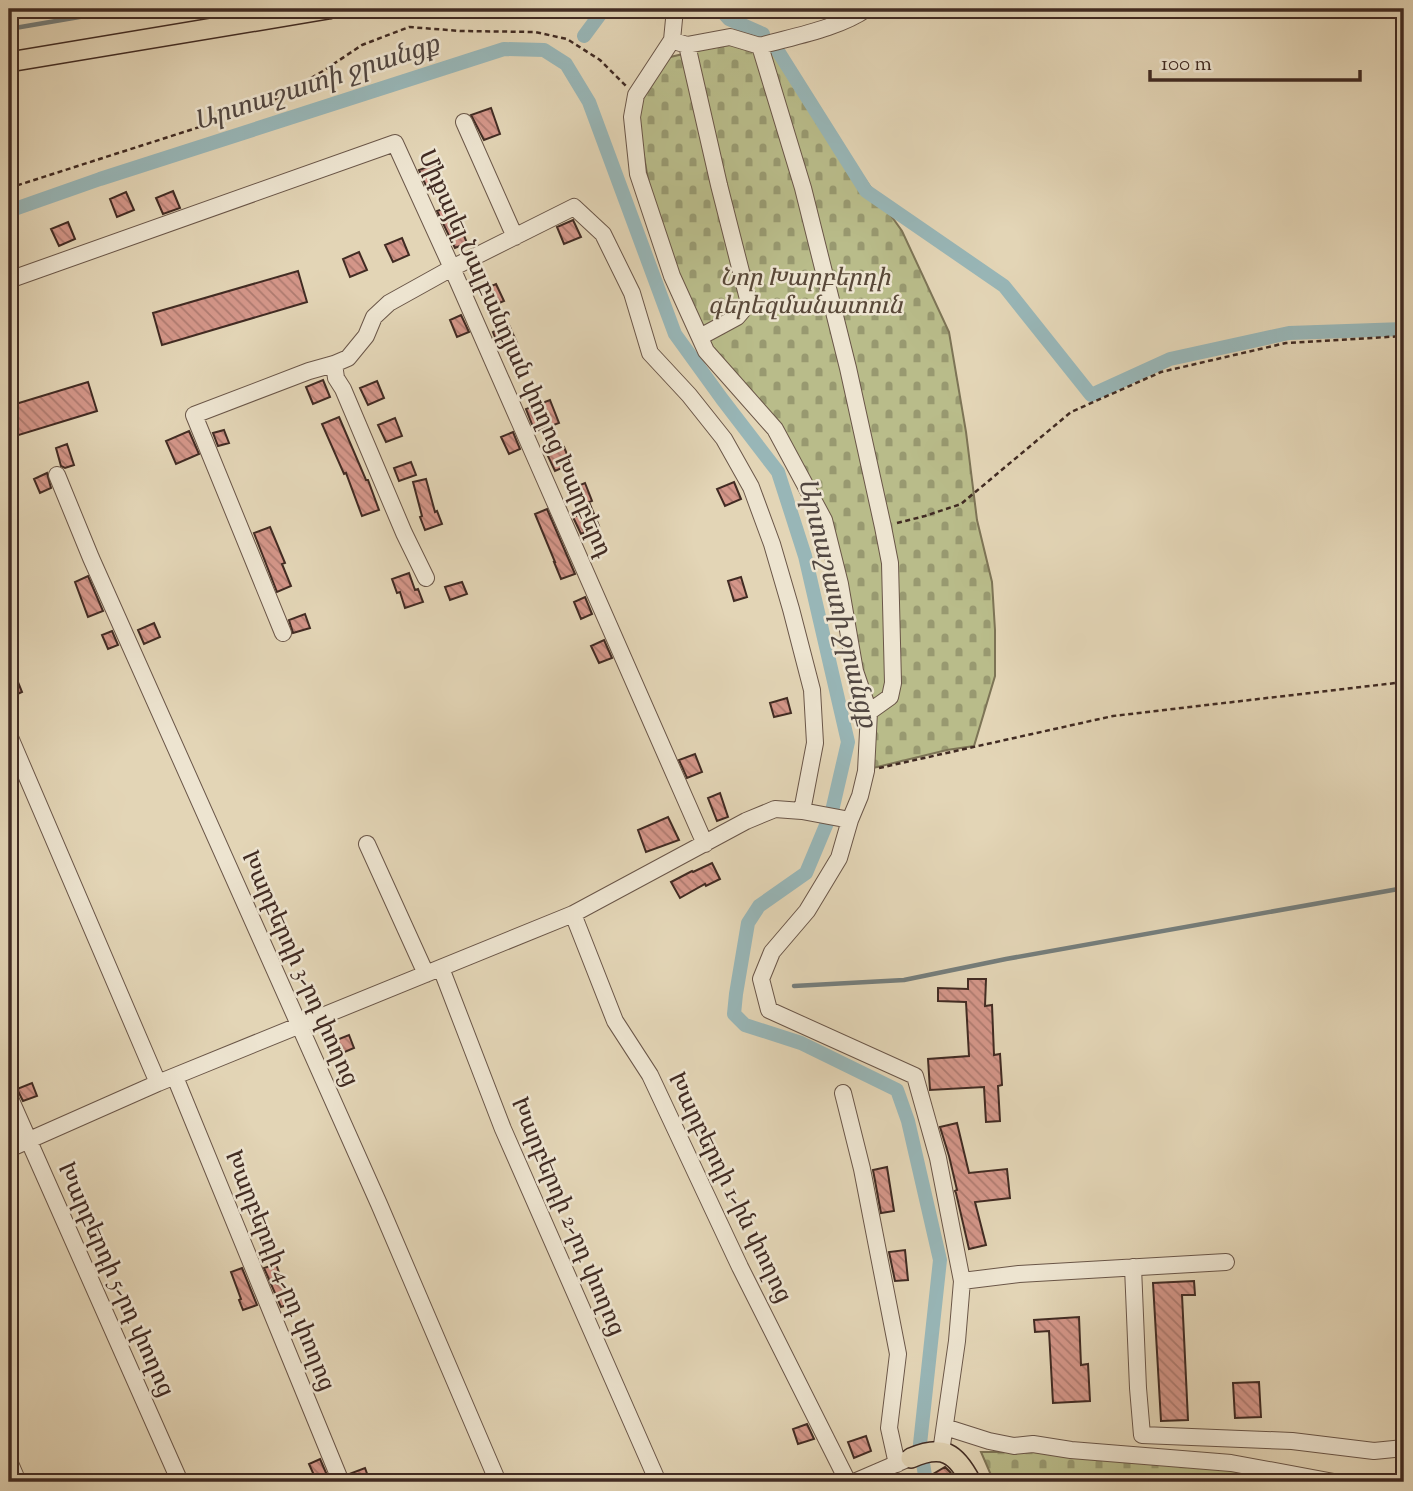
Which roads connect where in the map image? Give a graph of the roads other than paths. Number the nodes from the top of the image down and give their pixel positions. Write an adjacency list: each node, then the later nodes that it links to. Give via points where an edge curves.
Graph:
1 (328, 9): 8 (main road)
2 (675, 9): 6 (street)
3 (825, 9): 5 (street)
4 (866, 9): 5 (street)
5 (826, 27): 7 (street)
6 (680, 42): 7 (street, via 730,37); 13 (street, via 636,95 632,117 638,174 672,276); 13 (street, via 749,303 737,317)
7 (760, 46): 18 (street, via 803,188 890,563 893,683 890,697)
8 (9, 62)
9 (464, 121): 10 (street)
10 (516, 236): 11 (street); 20 (street, via 574,207 603,234 632,293 650,353 724,439 751,486 792,609 812,690 815,743)
11 (452, 268): 12 (street, Միքայել Նալբանդյան փողոց Խարբերդ, via 395,143); 14 (street, via 389,303 374,317 348,358); 23 (street, Միքայել Նալբանդյան փողոց Խարբերդ)
12 (9, 280)
13 (700, 337): 18 (street, via 706,351 775,429 824,520 855,671)
14 (334, 364): 16 (street, via 336,378); 17 (street, via 194,415)
15 (57, 475): 26 (street, Խարբերդի 3-րդ փողոց)
16 (426, 578)
17 (283, 632)
18 (869, 712): 21 (street, via 866,771)
19 (9, 734): 28 (street)
20 (802, 811): 21 (street); 23 (street, via 775,809)
21 (850, 820): 35 (street, via 839,858 807,911 772,952 761,979 769,1010 915,1076 939,1158)
22 (368, 844): 25 (street, Խարբերդի 2-րդ փողոց)
23 (705, 844): 24 (street)
24 (573, 914): 25 (street); 46 (street, Խարբերդի 1-ին փողոց, via 615,1021 650,1075)
25 (434, 971): 26 (street); 45 (street, Խարբերդի 2-րդ փողոց)
26 (299, 1026): 27 (street); 44 (street, Խարբերդի 3-րդ փողոց)
27 (175, 1077): 28 (street); 43 (street, Խարբերդի 4-րդ փողոց)
28 (159, 1083): 31 (street)
29 (843, 1093): 40 (street, via 898,1354 889,1428)
30 (9, 1096): 31 (street, Խարբերդի 5-րդ փողոց)
31 (28, 1140): 32 (street); 42 (street, Խարբերդի 5-րդ փողոց)
32 (9, 1149)
33 (1226, 1262): 34 (street)
34 (1133, 1267): 35 (street); 37 (street, via 1142,1436 1292,1441 1374,1451)
35 (962, 1281): 36 (street)
36 (945, 1427): 38 (street); 49 (street, via 1014,1446 1231,1462)
37 (1404, 1448)
38 (936, 1451): 40 (main road); 48 (main road, via 961,1463)
39 (9, 1461): 41 (street)
40 (904, 1461): 47 (street)
41 (18, 1482)
42 (180, 1482)
43 (341, 1482)
44 (498, 1482)
45 (658, 1482)
46 (848, 1482)
47 (854, 1482)
48 (971, 1482)
49 (1334, 1482)

